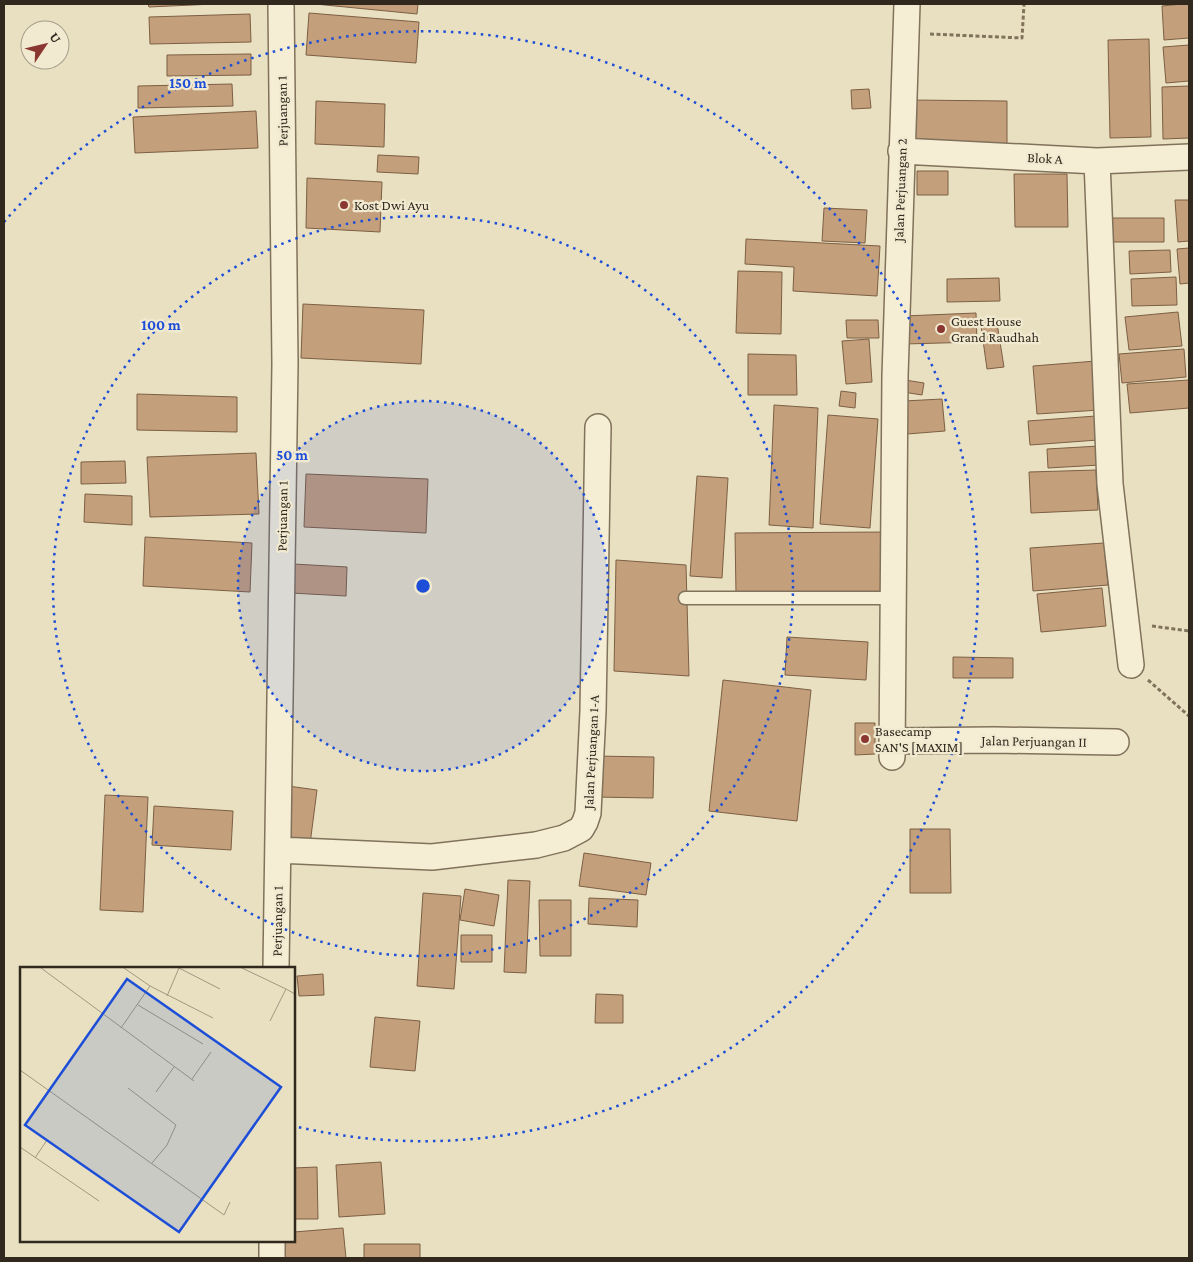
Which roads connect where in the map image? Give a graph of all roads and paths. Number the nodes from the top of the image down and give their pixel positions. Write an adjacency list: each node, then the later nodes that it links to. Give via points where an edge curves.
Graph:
1 (281, 4): 17 (street, Perjuangan 1, via 285,364)
2 (907, 4): 4 (street, Jalan Perjuangan 2)
3 (1024, 4): 4 (path, via 1022,38)
4 (906, 33): 5 (street, Jalan Perjuangan 2)
5 (901, 151): 7 (street, Blok A); 10 (street, Jalan Perjuangan 2)
6 (1189, 157): 7 (street, Blok A)
7 (1097, 161): 11 (street, via 1110,484)
8 (598, 427): 17 (street, Jalan Perjuangan 1-A, via 594,711 585,822 564,838 536,845 432,857)
9 (685, 598): 10 (lane)
10 (893, 598): 16 (street, Jalan Perjuangan 2)
11 (1126, 622): 12 (path); 13 (street)
12 (1189, 631)
13 (1131, 665): 14 (path)
14 (1189, 716)
15 (1116, 742): 16 (street, Jalan Perjuangan II, via 995,740)
16 (892, 749)
17 (278, 850): 18 (street, Perjuangan 1)
18 (276, 967)
19 (272, 1242): 20 (street)
20 (272, 1258)

